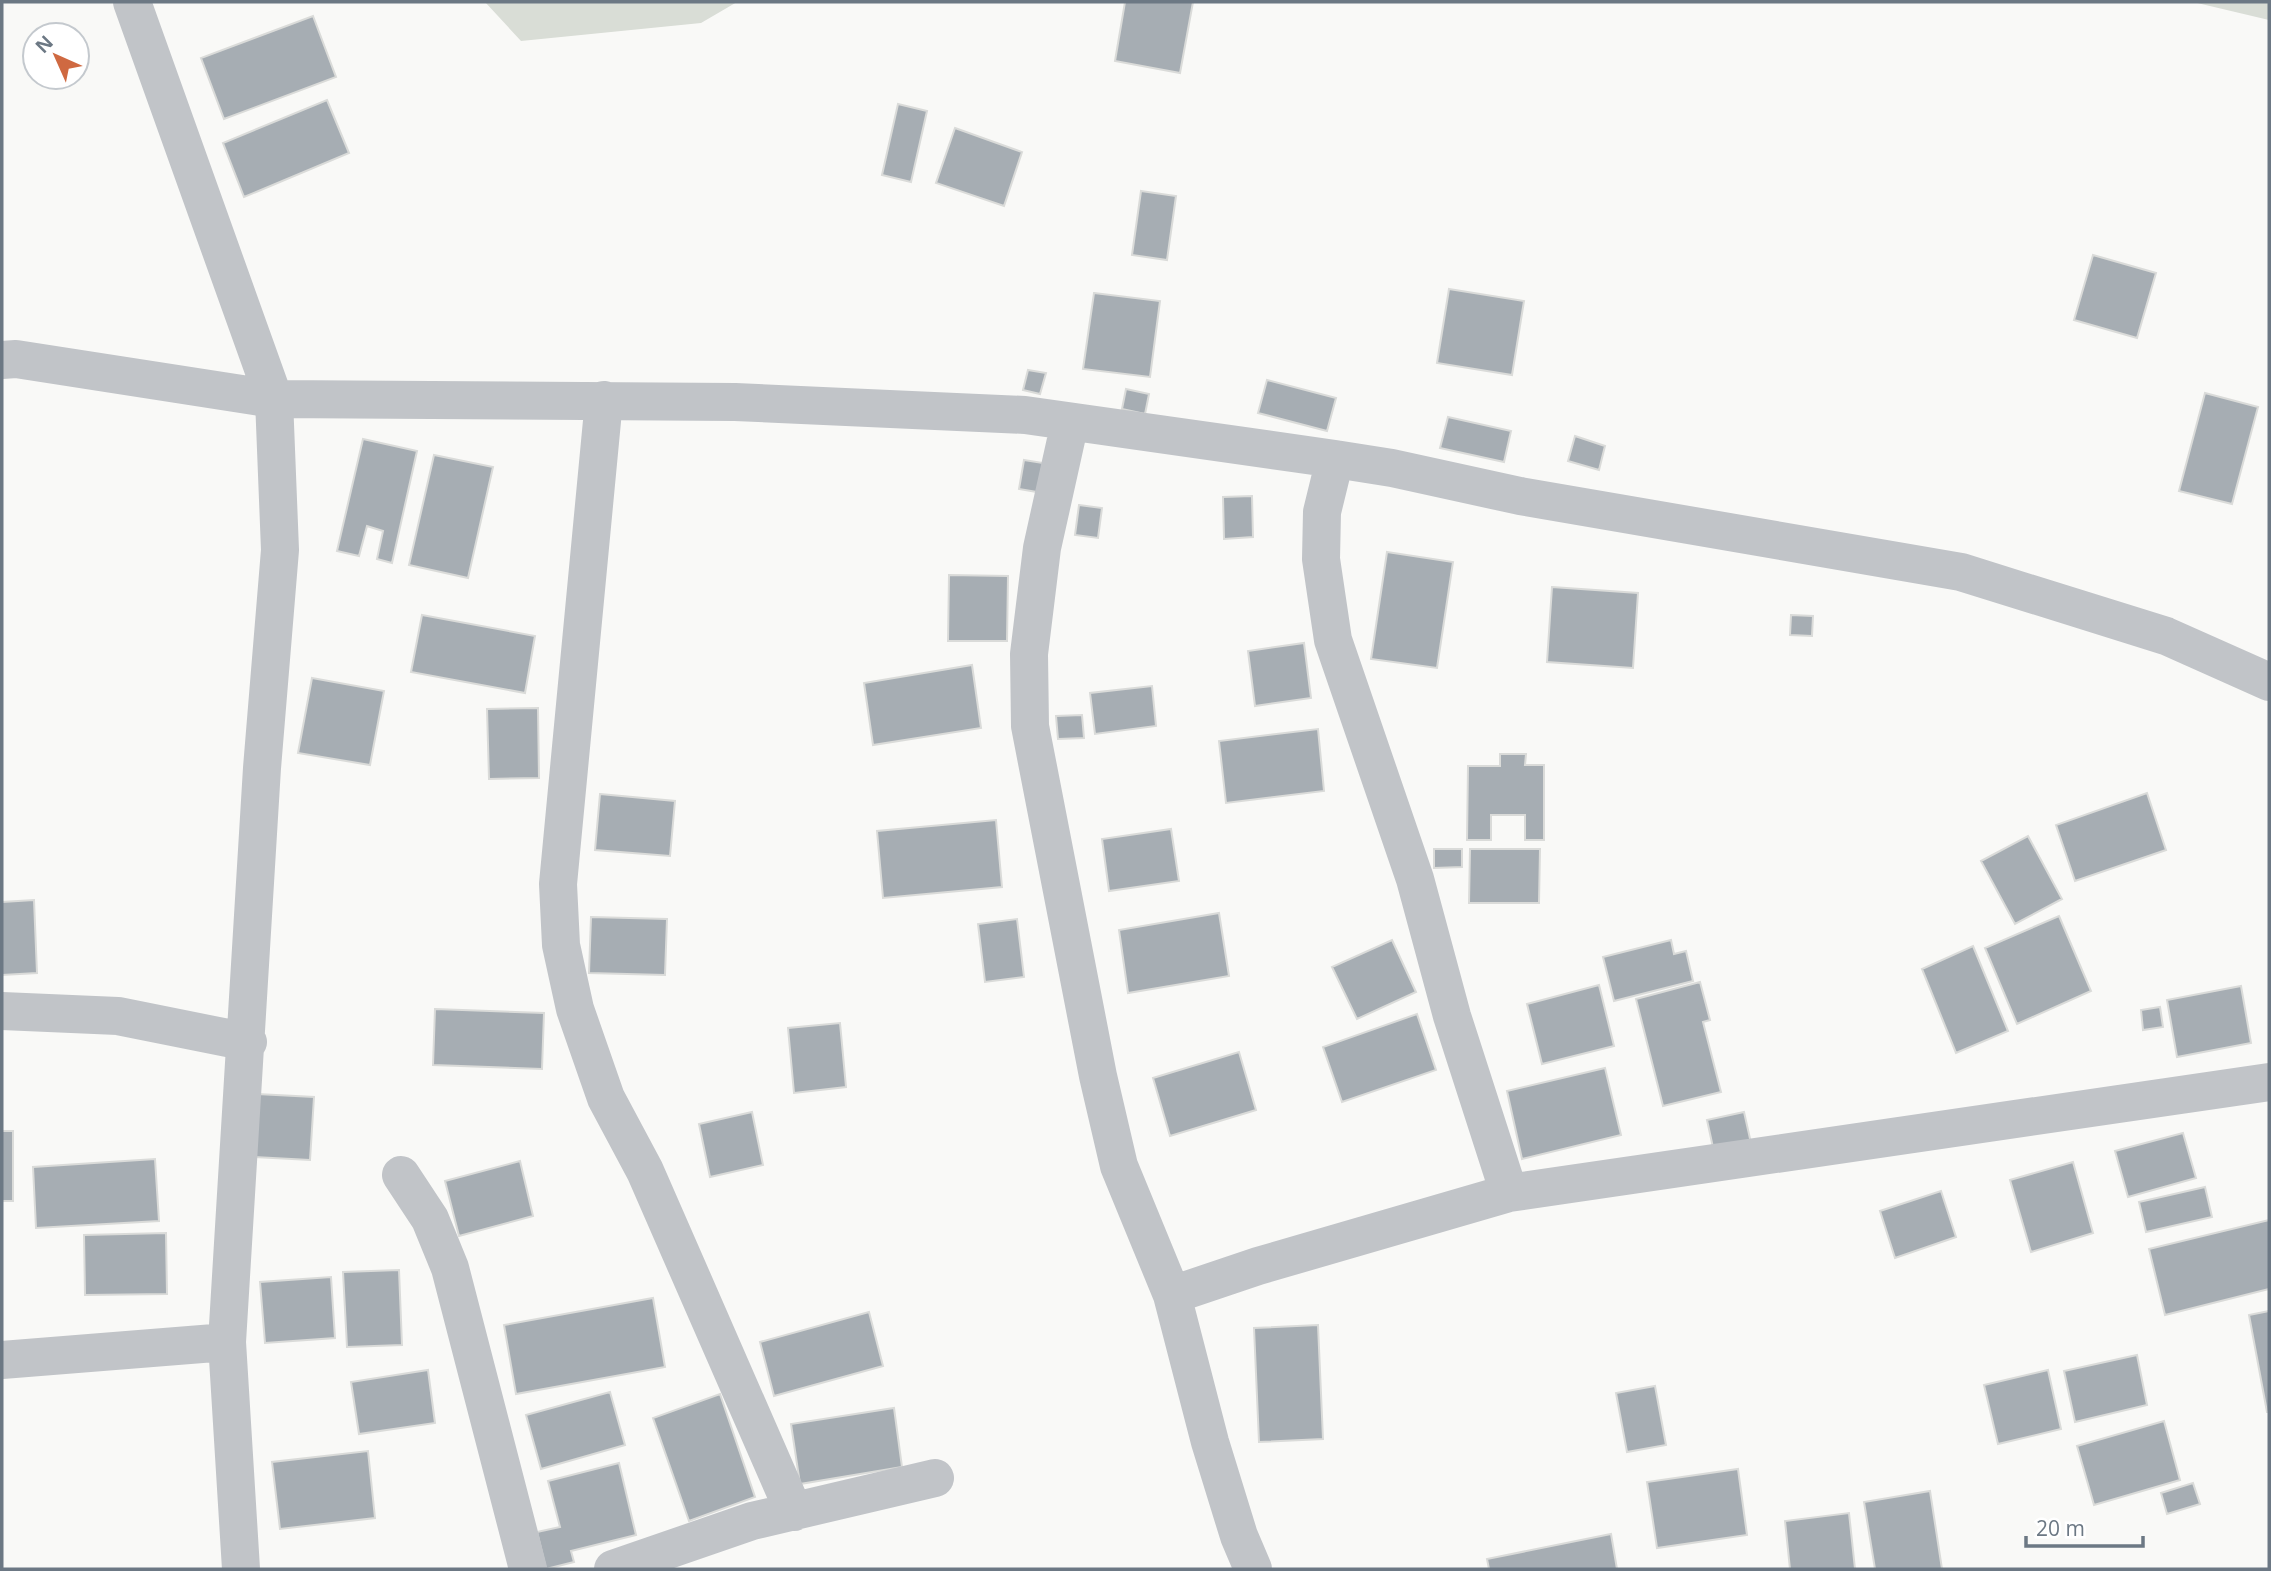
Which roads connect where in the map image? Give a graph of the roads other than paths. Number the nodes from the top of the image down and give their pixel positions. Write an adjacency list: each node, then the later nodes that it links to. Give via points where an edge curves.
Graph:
1 (132, 2): 3 (street)
2 (2, 360): 3 (street)
3 (274, 399): 4 (street); 9 (street, via 280,550 262,768)
4 (604, 400): 5 (street, via 1025,415); 17 (street, via 558,884 561,945 575,1009 606,1098 650,1183)
5 (1070, 422): 6 (street); 13 (street, via 1042,548 1029,654 1030,726 1119,1166)
6 (1335, 459): 7 (street, via 1520,496 1961,572 2166,636); 12 (street, via 1322,512 1321,559 1333,640 1415,879 1452,1016)
7 (2269, 682)
8 (2, 1011): 9 (street, via 118,1016)
9 (248, 1042): 14 (street)
10 (2269, 1082): 12 (street)
11 (401, 1175): 19 (street, via 430,1219 450,1268)
12 (1509, 1193): 13 (street, via 1258,1266)
13 (1172, 1296): 21 (street, via 1210,1442)
14 (227, 1342): 15 (street); 18 (street)
15 (2, 1360)
16 (935, 1478): 17 (street)
17 (794, 1512): 20 (street, via 752,1521)
18 (241, 1569)
19 (528, 1569)
20 (613, 1569)
21 (1253, 1569)

